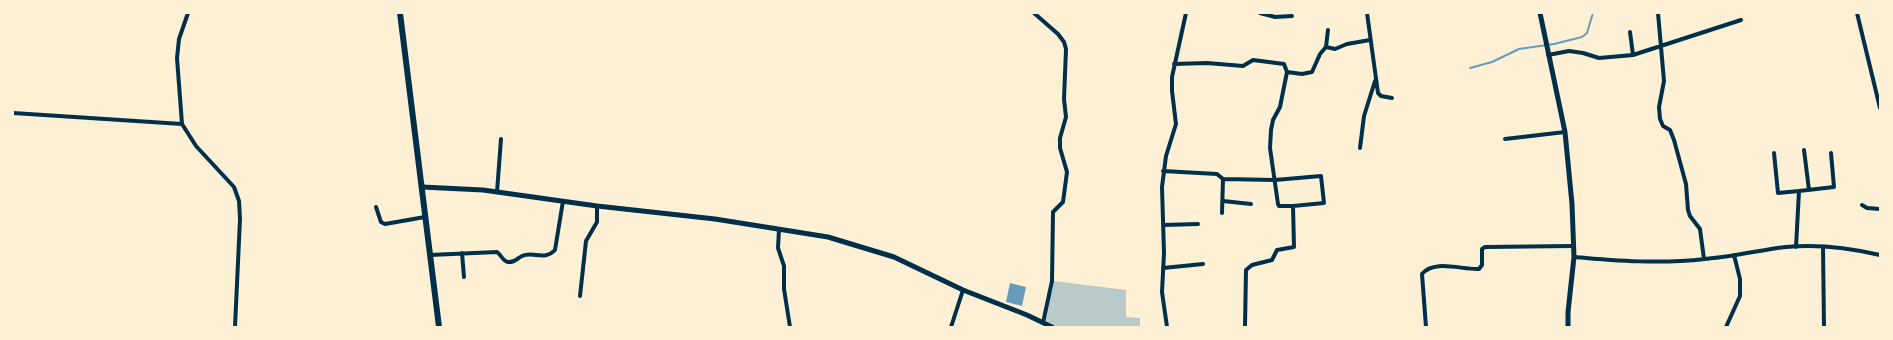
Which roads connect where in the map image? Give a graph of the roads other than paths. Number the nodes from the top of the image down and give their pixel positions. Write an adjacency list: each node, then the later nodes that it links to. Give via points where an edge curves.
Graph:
1 (188, 13): 25 (street, via 179,39 177,58)
2 (400, 13): 36 (main road)
3 (1034, 13): 67 (street, via 1064,42 1067,57 1064,99 1066,117 1060,148 1067,172 1063,202 1054,212 1052,281)
4 (1186, 13): 19 (street)
5 (1260, 13): 10 (street, via 1275,17)
6 (1366, 13): 14 (street)
7 (1540, 13): 17 (street)
8 (1658, 13): 15 (street)
9 (1856, 13): 23 (street)
10 (1292, 16)
11 (1741, 20): 15 (street)
12 (1328, 30): 16 (street)
13 (1630, 32): 18 (street)
14 (1370, 40): 16 (street, via 1347,44 1338,49); 21 (street)
15 (1661, 46): 18 (street); 61 (street, via 1664,81 1660,119 1663,126 1670,130 1674,140 1686,184 1688,210 1700,229)
16 (1326, 47): 20 (street, via 1311,73)
17 (1548, 55): 18 (street, via 1576,51 1599,58); 26 (street)
18 (1633, 55)
19 (1174, 64): 20 (street, via 1243,66 1254,60 1284,64); 33 (street, via 1171,88 1176,124)
20 (1287, 72): 35 (street, via 1280,107 1271,130 1270,148)
21 (1376, 79): 22 (street, via 1379,95); 29 (street, via 1364,116)
22 (1392, 98)
23 (1880, 108)
24 (13, 113): 25 (street)
25 (182, 124): 68 (street, via 196,146 234,187 239,201)
26 (1565, 132): 28 (street); 53 (street)
27 (501, 139): 39 (street)
28 (1505, 139)
29 (1360, 148)
30 (1804, 150): 37 (street)
31 (1774, 153): 38 (street, via 1778,193)
32 (1831, 153): 37 (street, via 1834,187)
33 (1163, 171): 34 (street, via 1214,173); 51 (street)
34 (1223, 179): 35 (street); 41 (street)
35 (1275, 180): 45 (street, via 1278,204); 45 (street, via 1322,176 1324,203)
36 (422, 187): 39 (street); 49 (main road)
37 (1809, 190): 38 (street)
38 (1799, 191): 54 (street)
39 (497, 192): 40 (street)
40 (563, 201): 44 (street); 56 (street, via 555,250 551,254 523,256 509,262 497,252)
41 (1223, 201): 42 (street); 48 (street)
42 (1251, 204)
43 (1862, 205): 47 (street)
44 (597, 206): 52 (street); 66 (street, via 597,222 586,240)
45 (1293, 206): 74 (street, via 1294,247 1277,250 1272,260 1252,265 1246,270)
46 (376, 207): 49 (street, via 381,222 385,224)
47 (1880, 209)
48 (1222, 213)
49 (425, 217): 57 (main road)
50 (1198, 224): 51 (street)
51 (1163, 225): 63 (street)
52 (779, 229): 65 (street, via 828,237 865,247 894,257); 70 (street, via 778,243 784,266 784,289)
53 (1573, 246): 60 (street); 75 (street, via 1485,247 1482,249 1482,265 1479,269 1426,269 1422,274)
54 (1796, 247): 55 (street); 58 (street)
55 (1823, 247): 59 (street); 78 (street)
56 (462, 253): 57 (street); 64 (street)
57 (430, 255): 69 (main road)
58 (1734, 255): 61 (street); 77 (street, via 1741,292)
59 (1880, 255)
60 (1574, 257): 61 (street, via 1640,262); 76 (street)
61 (1704, 260)
62 (1203, 264): 63 (street)
63 (1163, 268): 73 (street, via 1162,297)
64 (464, 277)
65 (963, 290): 67 (street); 71 (street)
66 (580, 296)
67 (1043, 323): 72 (street)
68 (235, 327)
69 (439, 327)
70 (790, 327)
71 (951, 327)
72 (1052, 327)
73 (1166, 327)
74 (1245, 327)
75 (1426, 327)
76 (1568, 327)
77 (1726, 327)
78 (1824, 327)

